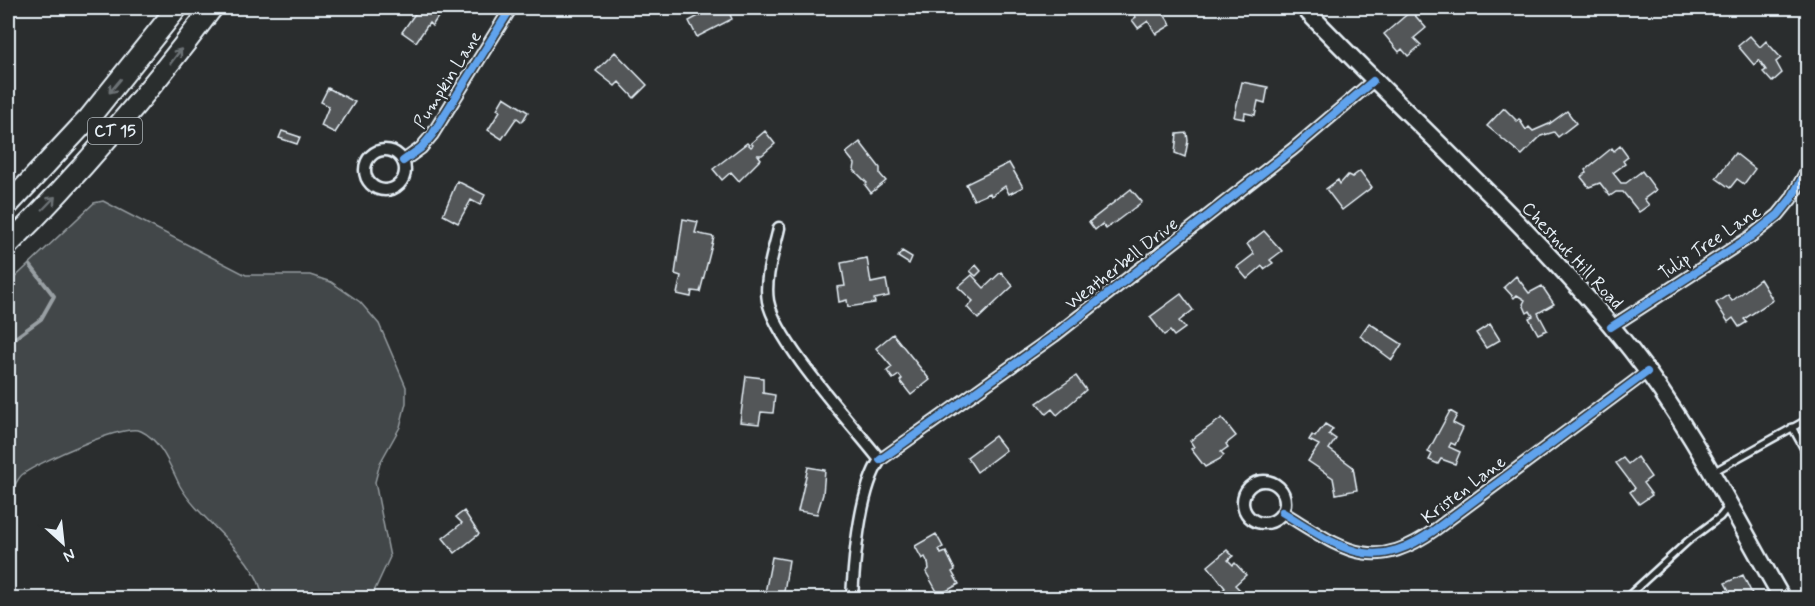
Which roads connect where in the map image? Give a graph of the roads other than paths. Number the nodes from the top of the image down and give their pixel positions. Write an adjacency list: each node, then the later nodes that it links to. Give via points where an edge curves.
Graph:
1 (177, 8): 8 (highway, CT 15, one-way to 8, via 89,118)
2 (212, 8): 10 (highway, CT 15, one-way to 2, via 141,102)
3 (511, 8): 6 (street, Pumpkin Lane, via 432,135)
4 (1304, 8): 5 (main road, Chestnut Hill Road)
5 (1373, 81): 11 (main road, Chestnut Hill Road, via 1537,245); 16 (street, Weatherbell Drive, via 1293,149 1054,336)
6 (403, 161)
7 (1808, 168): 11 (street, Tulip Tree Lane, via 1778,215)
8 (8, 205)
9 (779, 228): 16 (street, via 767,282 773,318 803,363)
10 (8, 244)
11 (1611, 327): 12 (main road, Chestnut Hill Road)
12 (1647, 372): 17 (main road, Chestnut Hill Road); 19 (street, Kristen Lane, via 1428,535 1402,549 1383,554 1350,551)
13 (1808, 419): 14 (lane)
14 (1792, 427): 15 (lane); 17 (lane)
15 (1808, 456)
16 (880, 460): 20 (street, via 871,473 855,554)
17 (1711, 473): 18 (main road, Chestnut Hill Road)
18 (1730, 505): 21 (lane); 22 (main road, Chestnut Hill Road)
19 (1282, 512)
20 (852, 598)
21 (1626, 598)
22 (1782, 598)

